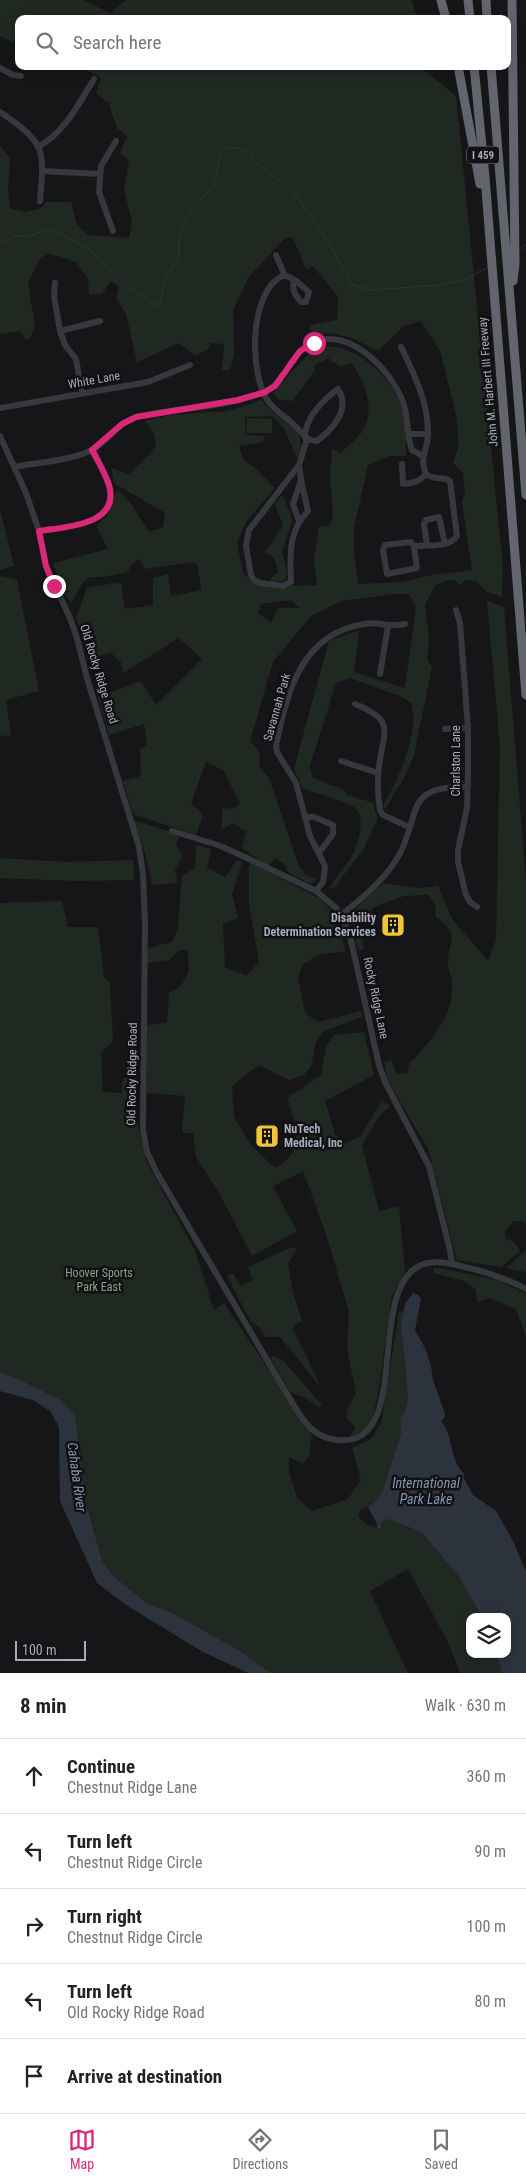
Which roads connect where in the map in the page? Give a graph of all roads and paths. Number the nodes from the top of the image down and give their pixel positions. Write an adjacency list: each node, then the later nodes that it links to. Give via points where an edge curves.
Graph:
1 (441, 0): 6 (highway)
2 (468, 0): 7 (highway)
3 (486, 0): 8 (highway)
4 (512, 0): 15 (highway)
5 (518, 0): 15 (highway)
6 (445, 15)
7 (470, 15)
8 (487, 15)
9 (0, 68): 13 (street, via 13,76)
10 (459, 70): 24 (highway)
11 (474, 70): 24 (highway, John M. Harbert III Freeway / I 459)
12 (491, 70): 23 (highway, I 459)
13 (21, 76)
14 (94, 79): 18 (street, via 64,128)
15 (512, 92): 23 (highway)
16 (0, 112): 18 (street, via 17,124)
17 (116, 141): 20 (street, via 103,160)
18 (38, 147): 19 (street)
19 (42, 171): 20 (street); 21 (street)
20 (100, 174): 22 (street, via 100,197)
21 (40, 201)
22 (113, 231)
23 (510, 235): 47 (highway, via 515,264 512,307)
24 (490, 240): 57 (highway, John M. Harbert III Freeway / I 459)
25 (276, 255): 26 (street)
26 (285, 276): 27 (street); 33 (street, via 274,282 265,294 255,324 258,372)
27 (294, 280)
28 (55, 283): 30 (street)
29 (100, 321): 30 (street)
30 (60, 332): 34 (street, via 76,359)
31 (401, 348): 37 (street, via 424,401)
32 (190, 365): 34 (street, White Lane, via 148,382)
33 (265, 392): 36 (street, via 275,386 306,347 338,340 355,347 382,368 398,390); 39 (street, via 268,401); 40 (street, via 238,400 136,417 122,424)
34 (82, 393): 35 (street, White Lane)
35 (0, 408)
36 (410, 434): 37 (street); 41 (street, via 412,450)
37 (428, 434): 41 (street)
38 (0, 436): 44 (street, Old Rocky Ridge Road)
39 (306, 438): 39 (street, via 305,430 312,416 338,389 343,401 339,419 317,441); 43 (street)
40 (92, 450): 44 (street); 49 (street, via 109,486 105,510 91,522)
41 (423, 456): 45 (street)
42 (402, 464): 45 (street, via 403,484 417,483)
43 (299, 465): 46 (street); 48 (street, via 249,530 247,554 254,580 283,586 291,582 290,548)
44 (14, 467): 49 (street, Old Rocky Ridge Road)
45 (426, 474): 50 (street, via 450,481 458,533 452,542)
46 (301, 480): 48 (street, via 293,504); 48 (street, via 308,511)
47 (526, 495)
48 (299, 521)
49 (39, 531): 71 (street, Old Rocky Ridge Road, via 46,566 77,638 140,857 146,926 142,1120 147,1152 293,1404 317,1434 333,1440 351,1440 371,1427 381,1400 400,1287 421,1265 431,1262)
50 (445, 544): 52 (street); 52 (street, via 439,517 426,520 424,524)
51 (414, 546): 51 (street, via 417,568 387,574 385,545 411,542); 52 (street)
52 (428, 546)
53 (456, 610): 59 (street, Charlston Lane, via 460,623)
54 (405, 624): 55 (street, Savannah Park)
55 (388, 626): 56 (street); 64 (street, Savannah Park, via 365,623 329,634 320,641 297,674 276,746 296,783)
56 (380, 674)
57 (526, 695)
58 (355, 704): 62 (street, via 373,712 384,726)
59 (468, 728): 60 (street); 63 (street, Charlston Lane)
60 (445, 729)
61 (341, 761): 62 (street)
62 (378, 772): 65 (street, via 380,810)
63 (468, 787): 65 (street, via 444,787 428,793 414,809); 69 (street, Charlston Lane, via 458,862 466,895)
64 (305, 817): 67 (street, Savannah Park); 67 (street, via 333,825 334,834)
65 (409, 827): 70 (street, via 393,865)
66 (172, 831): 68 (street, Rocky Ridge Lane, via 231,851)
67 (319, 853): 68 (street, Savannah Park, via 326,872)
68 (316, 891): 70 (street, Rocky Ridge Lane)
69 (477, 907)
70 (342, 915): 71 (street, Rocky Ridge Lane, via 354,950 379,1065 429,1166)
71 (452, 1264): 72 (street, Old Rocky Ridge Road, via 497,1276)
72 (526, 1289)

